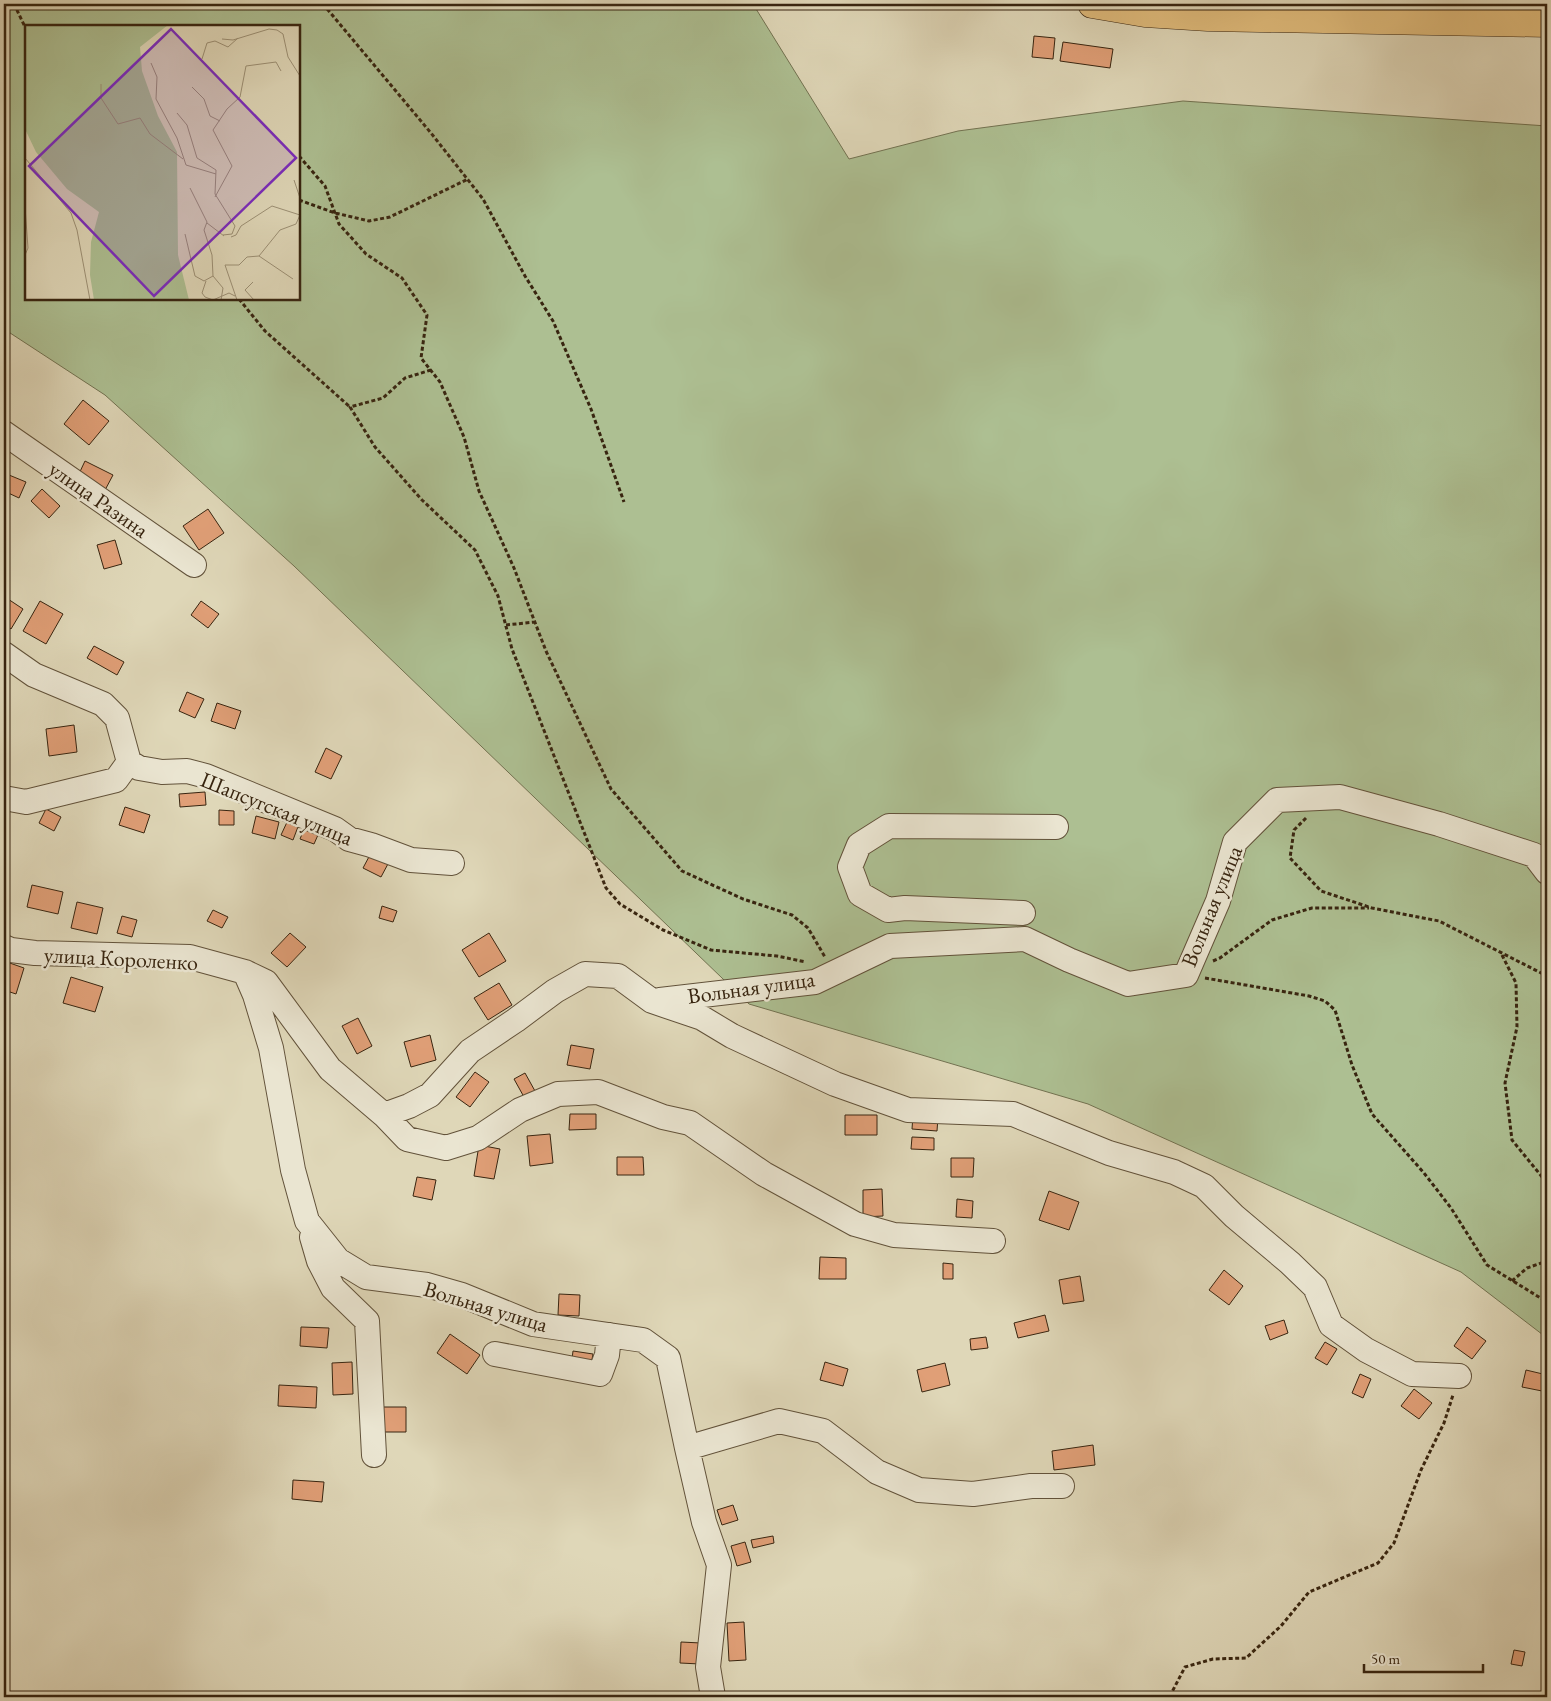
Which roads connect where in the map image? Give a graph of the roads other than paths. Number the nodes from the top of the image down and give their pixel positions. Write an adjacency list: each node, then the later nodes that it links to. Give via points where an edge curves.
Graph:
1 (1092, 4): 2 (highway, via 1145,13 1208,17)
2 (1338, 12): 3 (highway)
3 (1547, 23)
4 (4, 433): 5 (street, улица Разина)
5 (194, 564)
6 (4, 654): 7 (street, via 34,674 103,704 117,718)
7 (129, 762): 8 (street, via 116,780 26,802); 10 (street, Шапсугская улица, via 139,768 162,772 187,771 206,776 335,829 349,839 411,860)
8 (4, 798)
9 (1056, 827): 12 (street, via 889,826 859,845 850,867 860,894)
10 (452, 864)
11 (1547, 872): 14 (street, Вольная улица, via 1534,855 1440,824 1340,797 1277,800 1235,842 1218,901 1186,975 1128,984 1025,940)
12 (888, 910): 13 (street); 14 (street)
13 (1023, 913)
14 (890, 946): 17 (street, Вольная улица, via 831,968 815,982)
15 (4, 948): 16 (street, улица Короленко, via 34,953 190,957)
16 (245, 972): 18 (street, улица Короленко, via 266,982 330,1069); 19 (street, Вольная улица, via 271,1048 293,1170)
17 (652, 1001): 18 (street, Вольная улица, via 618,976 585,974 555,991 470,1051 430,1095); 23 (street, Вольная улица, via 702,1018 732,1036 835,1084 908,1110 1013,1114 1109,1153 1174,1172 1204,1186 1315,1287 1331,1325 1359,1345 1412,1374)
18 (384, 1115): 20 (street, via 407,1139 446,1148 478,1138 520,1110 558,1094 598,1092 663,1117 690,1123 764,1174 856,1224 894,1235)
19 (307, 1222): 21 (street, Вольная улица, via 338,1260 366,1277 427,1285 462,1295 533,1324); 25 (street, via 319,1261 333,1288 367,1321)
20 (993, 1241)
21 (609, 1335): 22 (street, via 600,1374); 24 (street, Вольная улица, via 644,1340 668,1358)
22 (495, 1354)
23 (1459, 1376)
24 (687, 1448): 26 (street, via 779,1421 823,1431 877,1472 919,1490 973,1494 1031,1486); 27 (street, Вольная улица, via 704,1522 719,1565 708,1667)
25 (374, 1456)
26 (1062, 1486)
27 (713, 1697)

